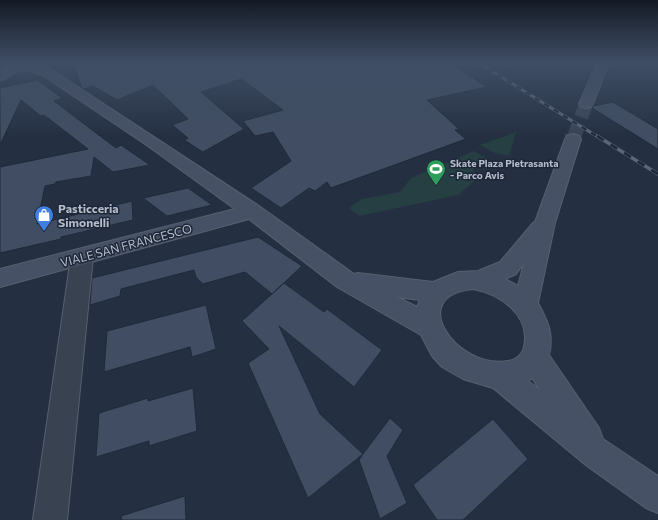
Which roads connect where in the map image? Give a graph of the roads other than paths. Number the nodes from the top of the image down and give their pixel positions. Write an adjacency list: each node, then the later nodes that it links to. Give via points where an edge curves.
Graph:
1 (74, 87): 5 (street)
2 (592, 87): 3 (street, via 588,100)
3 (599, 87)
4 (573, 139): 6 (street)
5 (252, 211): 7 (street, VIALE SAN FRANCESCO); 9 (street)
6 (545, 223): 10 (street, via 508,268); 12 (street)
7 (82, 257): 8 (street, VIALE SAN FRANCESCO); 18 (street)
8 (0, 278)
9 (345, 280): 11 (street); 13 (street)
10 (480, 280): 11 (street, via 463,280 448,284); 12 (street, via 507,291)
11 (436, 292): 13 (street, via 428,308)
12 (526, 306): 14 (street, via 539,332 540,346)
13 (430, 327): 15 (street, via 448,355 463,366)
14 (535, 358): 15 (street, via 526,367 514,373); 16 (street)
15 (499, 376): 16 (street)
16 (598, 455): 17 (street)
17 (658, 496)
18 (50, 520)

